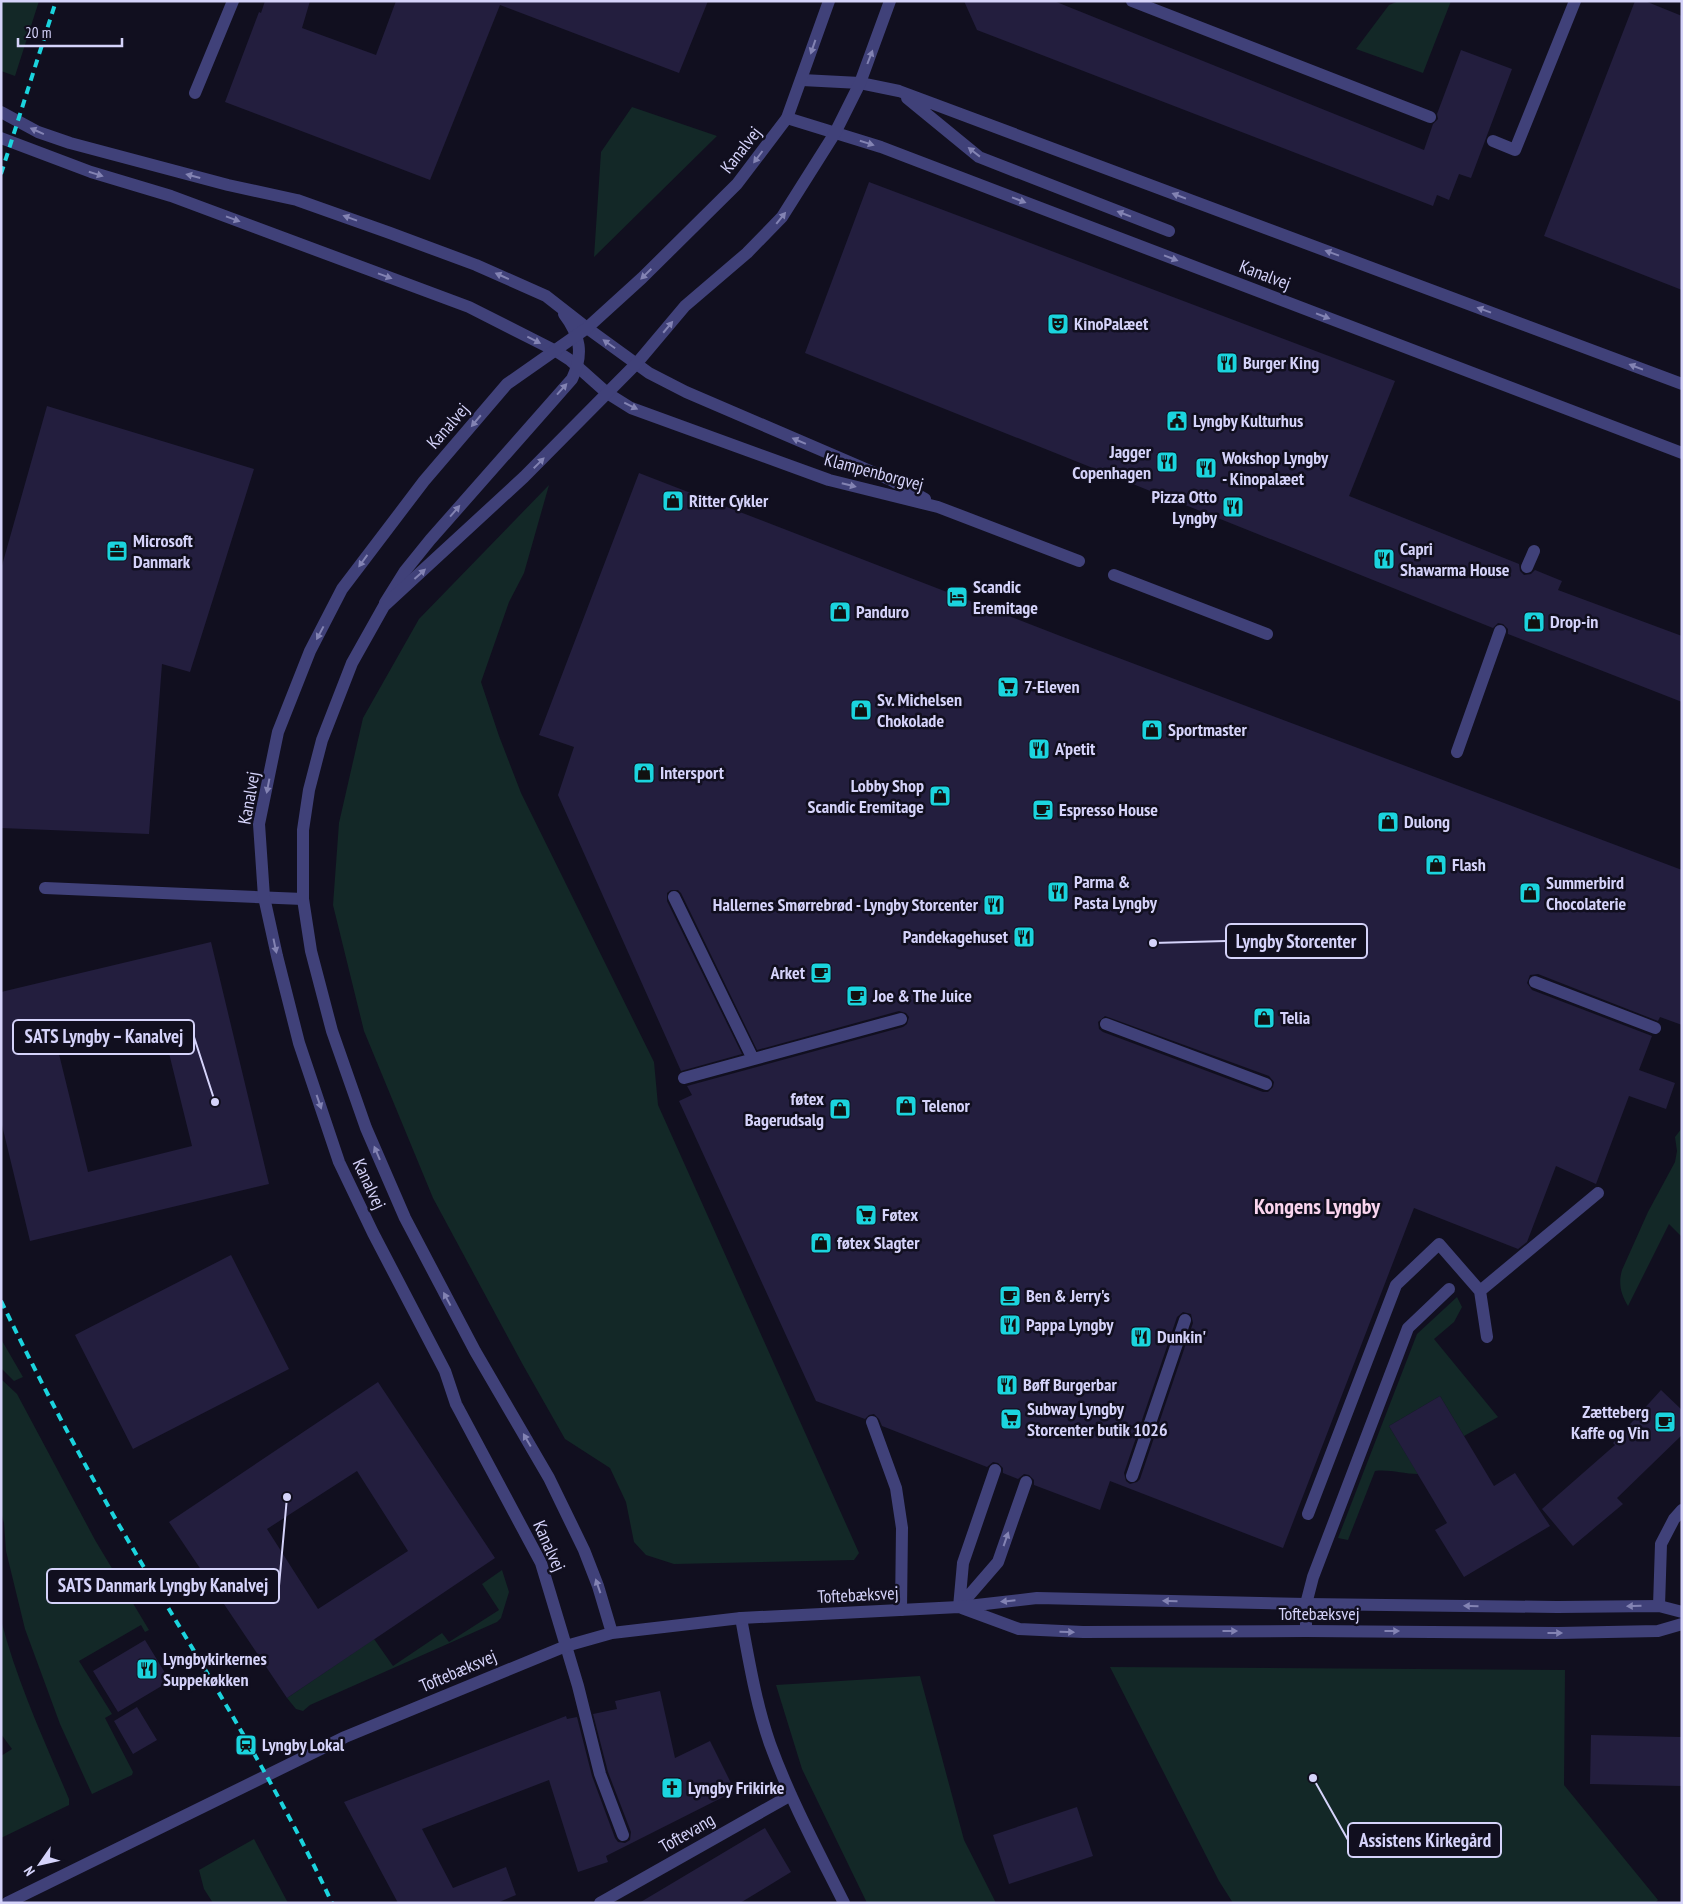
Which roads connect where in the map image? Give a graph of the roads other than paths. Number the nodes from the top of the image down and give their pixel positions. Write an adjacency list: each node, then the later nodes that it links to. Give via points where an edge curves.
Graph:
1 (233, 1): 9 (street)
2 (829, 1): 6 (street, Kanalvej, one-way to 6)
3 (890, 1): 7 (street, Kanalvej, one-way to 3)
4 (1132, 1): 11 (street)
5 (1575, 1): 15 (street, via 1514,150)
6 (802, 80): 7 (street); 12 (street, Kanalvej)
7 (860, 83): 8 (street); 13 (street, Kanalvej)
8 (899, 91): 16 (street, one-way to 8, via 979,157); 21 (street, one-way to 8)
9 (195, 93)
10 (1, 112): 17 (street, Klampenborgvej, one-way to 10, via 546,296 476,265 297,200 70,143 38,132)
11 (1430, 117)
12 (787, 118): 13 (street, Kanalvej); 17 (street, Kanalvej, one-way to 17, via 737,184)
13 (835, 133): 19 (street, Kanalvej, one-way to 13, via 685,306 747,253 782,217); 23 (street, Kanalvej, one-way to 23, via 881,147)
14 (1, 138): 18 (street, Klampenborgvej, one-way to 18, via 90,172 171,196 469,307)
15 (1493, 142)
16 (1169, 231)
17 (582, 332): 18 (street, Kanalvej); 19 (street, Klampenborgvej, one-way to 17); 20 (street)
18 (556, 351): 20 (street, Klampenborgvej); 34 (street, Kanalvej, one-way to 34, via 507,384 424,481 342,589 310,651 278,732 259,824)
19 (636, 364): 22 (street, Kanalvej); 24 (street, Klampenborgvej, one-way to 19, via 891,480 686,392)
20 (578, 367): 22 (street, Klampenborgvej); 29 (street, one-way to 20, via 405,571 430,540 572,379)
21 (1682, 384)
22 (607, 393): 24 (street, Klampenborgvej, one-way to 24, via 631,408 829,480); 29 (street, Kanalvej, one-way to 22, via 524,477)
23 (1682, 453)
24 (938, 507): 26 (street)
25 (1534, 551): 27 (street)
26 (1079, 561)
27 (1527, 567)
28 (1114, 574): 31 (street)
29 (384, 606): 36 (street, Kanalvej, via 352,663 322,740 303,830)
30 (1500, 631): 32 (street)
31 (1267, 634)
32 (1457, 752)
33 (45, 888): 34 (street)
34 (264, 897): 36 (street); 64 (street, Kanalvej, one-way to 64, via 299,1043 339,1162 445,1371 456,1404 541,1563)
35 (674, 897): 41 (street)
36 (303, 899): 63 (street, Kanalvej, one-way to 36, via 591,1568 549,1478 409,1226 370,1138 324,1008)
37 (1535, 982): 40 (street)
38 (901, 1019): 41 (street)
39 (1106, 1024): 43 (street)
40 (1655, 1028)
41 (753, 1059): 42 (street)
42 (684, 1078)
43 (1266, 1084)
44 (1598, 1192): 46 (street)
45 (1449, 1289): 55 (street, via 1408,1328 1313,1577)
46 (1480, 1291): 48 (street); 54 (street, via 1439,1244 1396,1285)
47 (1185, 1320): 51 (street)
48 (1487, 1337)
49 (872, 1422): 58 (street, via 896,1488 902,1528)
50 (995, 1470): 57 (street, via 963,1562)
51 (1132, 1476)
52 (1026, 1482): 57 (street, one-way to 52, via 998,1562)
53 (1682, 1510): 56 (street, via 1661,1544)
54 (1308, 1514)
55 (1306, 1604): 56 (street, Toftebæksvej, one-way to 55); 57 (street, Toftebæksvej, one-way to 57, via 1037,1598); 62 (street)
56 (1659, 1606): 59 (street, Toftebæksvej)
57 (960, 1607): 58 (street, Toftebæksvej); 62 (street, Toftebæksvej, one-way to 62, via 1019,1629 1036,1631)
58 (901, 1610): 60 (street, Toftebæksvej)
59 (1682, 1612)
60 (741, 1618): 63 (street, Toftebæksvej); 65 (street, via 756,1696 770,1744)
61 (1682, 1624): 62 (street, Toftebæksvej, one-way to 61, via 1567,1633 1658,1631)
62 (1306, 1631)
63 (612, 1633): 64 (street, Toftebæksvej)
64 (566, 1646): 66 (street, Kanalvej, via 600,1774); 67 (street, Toftebæksvej, via 345,1737)
65 (791, 1795): 68 (street, Toftevang); 69 (street)
66 (623, 1835)
67 (7, 1903)
68 (600, 1903)
69 (844, 1903)

